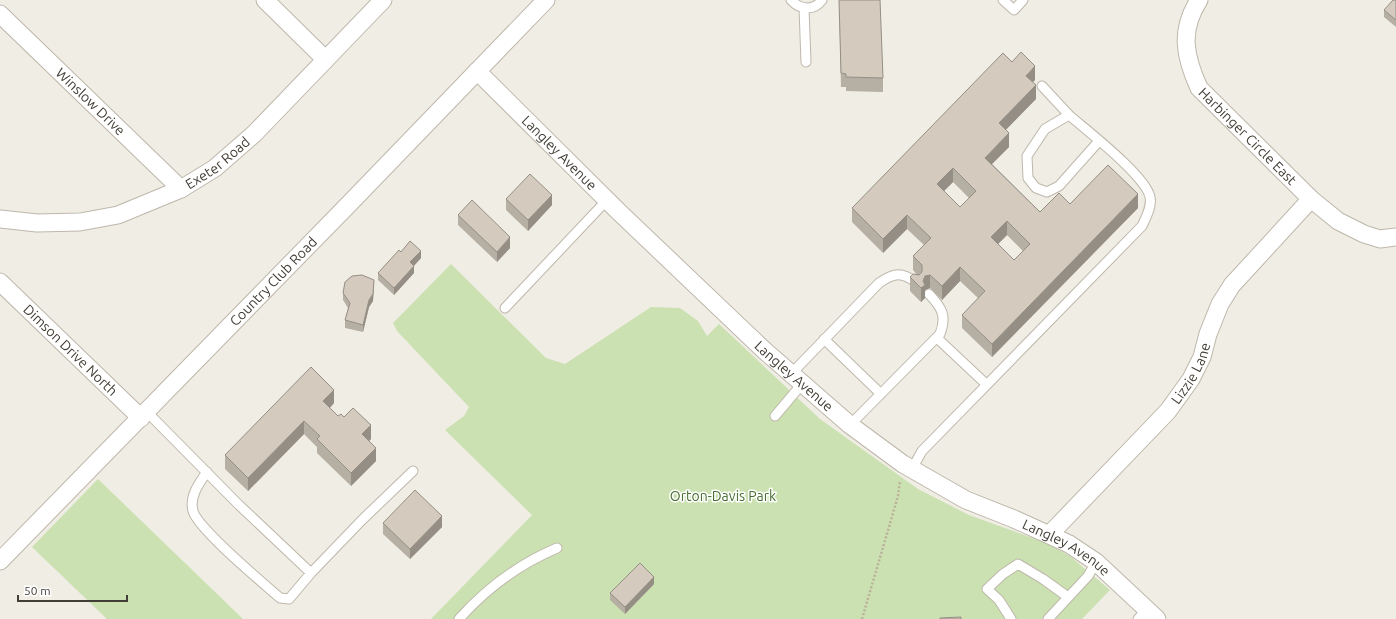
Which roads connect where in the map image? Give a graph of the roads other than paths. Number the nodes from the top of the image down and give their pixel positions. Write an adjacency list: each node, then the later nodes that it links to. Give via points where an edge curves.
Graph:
1 (265, 0): 11 (street)
2 (383, 0): 11 (street, Exeter Road)
3 (546, 0): 13 (street, Country Club Road)
4 (791, 0): 9 (lane)
5 (822, 0): 9 (lane, via 816,6)
6 (1003, 0): 7 (lane, via 1014,10)
7 (1023, 0)
8 (1199, 0): 18 (street, Harbinger Circle East, via 1188,22 1185,44 1189,65 1199,88)
9 (804, 8): 12 (lane)
10 (0, 14): 17 (street, Winslow Drive)
11 (325, 59): 17 (street, Exeter Road, via 254,134 215,168)
12 (806, 62)
13 (477, 71): 19 (street, Langley Avenue); 31 (street, Country Club Road)
14 (1042, 86): 15 (lane)
15 (1069, 115): 16 (lane); 16 (lane, via 1045,129 1027,156 1028,178 1036,188 1047,192 1059,186)
16 (1099, 141): 29 (lane, via 1142,182 1150,197 1148,213 1142,226)
17 (181, 189): 20 (street, Exeter Road, via 118,215 80,222 38,223)
18 (1311, 199): 21 (street, Harbinger Circle East, via 1350,228 1380,239); 37 (street, Lizzie Lane, via 1232,285 1220,304 1202,357 1191,379 1168,411)
19 (607, 200): 25 (lane); 28 (street, Langley Avenue)
20 (0, 218)
21 (1396, 237)
22 (0, 282): 31 (street, Dimson Drive North)
23 (917, 284): 27 (lane, via 907,276 888,276 866,294)
24 (929, 294): 26 (lane, via 943,313 944,323)
25 (505, 308)
26 (937, 338): 29 (lane); 30 (lane)
27 (824, 339): 28 (lane); 30 (lane)
28 (797, 379): 32 (lane); 33 (street, Langley Avenue)
29 (986, 384): 34 (lane)
30 (881, 394): 33 (lane)
31 (144, 415): 36 (lane); 39 (street, Country Club Road)
32 (775, 416)
33 (850, 425): 34 (street, Langley Avenue)
34 (907, 467): 37 (street, Langley Avenue, via 966,500)
35 (413, 471): 41 (lane)
36 (206, 472): 41 (lane); 41 (lane, via 194,490 193,511 204,528 280,598 289,599)
37 (1050, 534): 40 (street, Langley Avenue)
38 (557, 548): 44 (lane, via 505,576)
39 (0, 561)
40 (1096, 562): 42 (lane, via 1088,576); 43 (street, Langley Avenue)
41 (311, 573)
42 (1068, 597): 45 (lane, via 1018,564 987,589 999,600); 46 (lane)
43 (1147, 616)
44 (458, 619)
45 (1011, 619)
46 (1048, 619)

